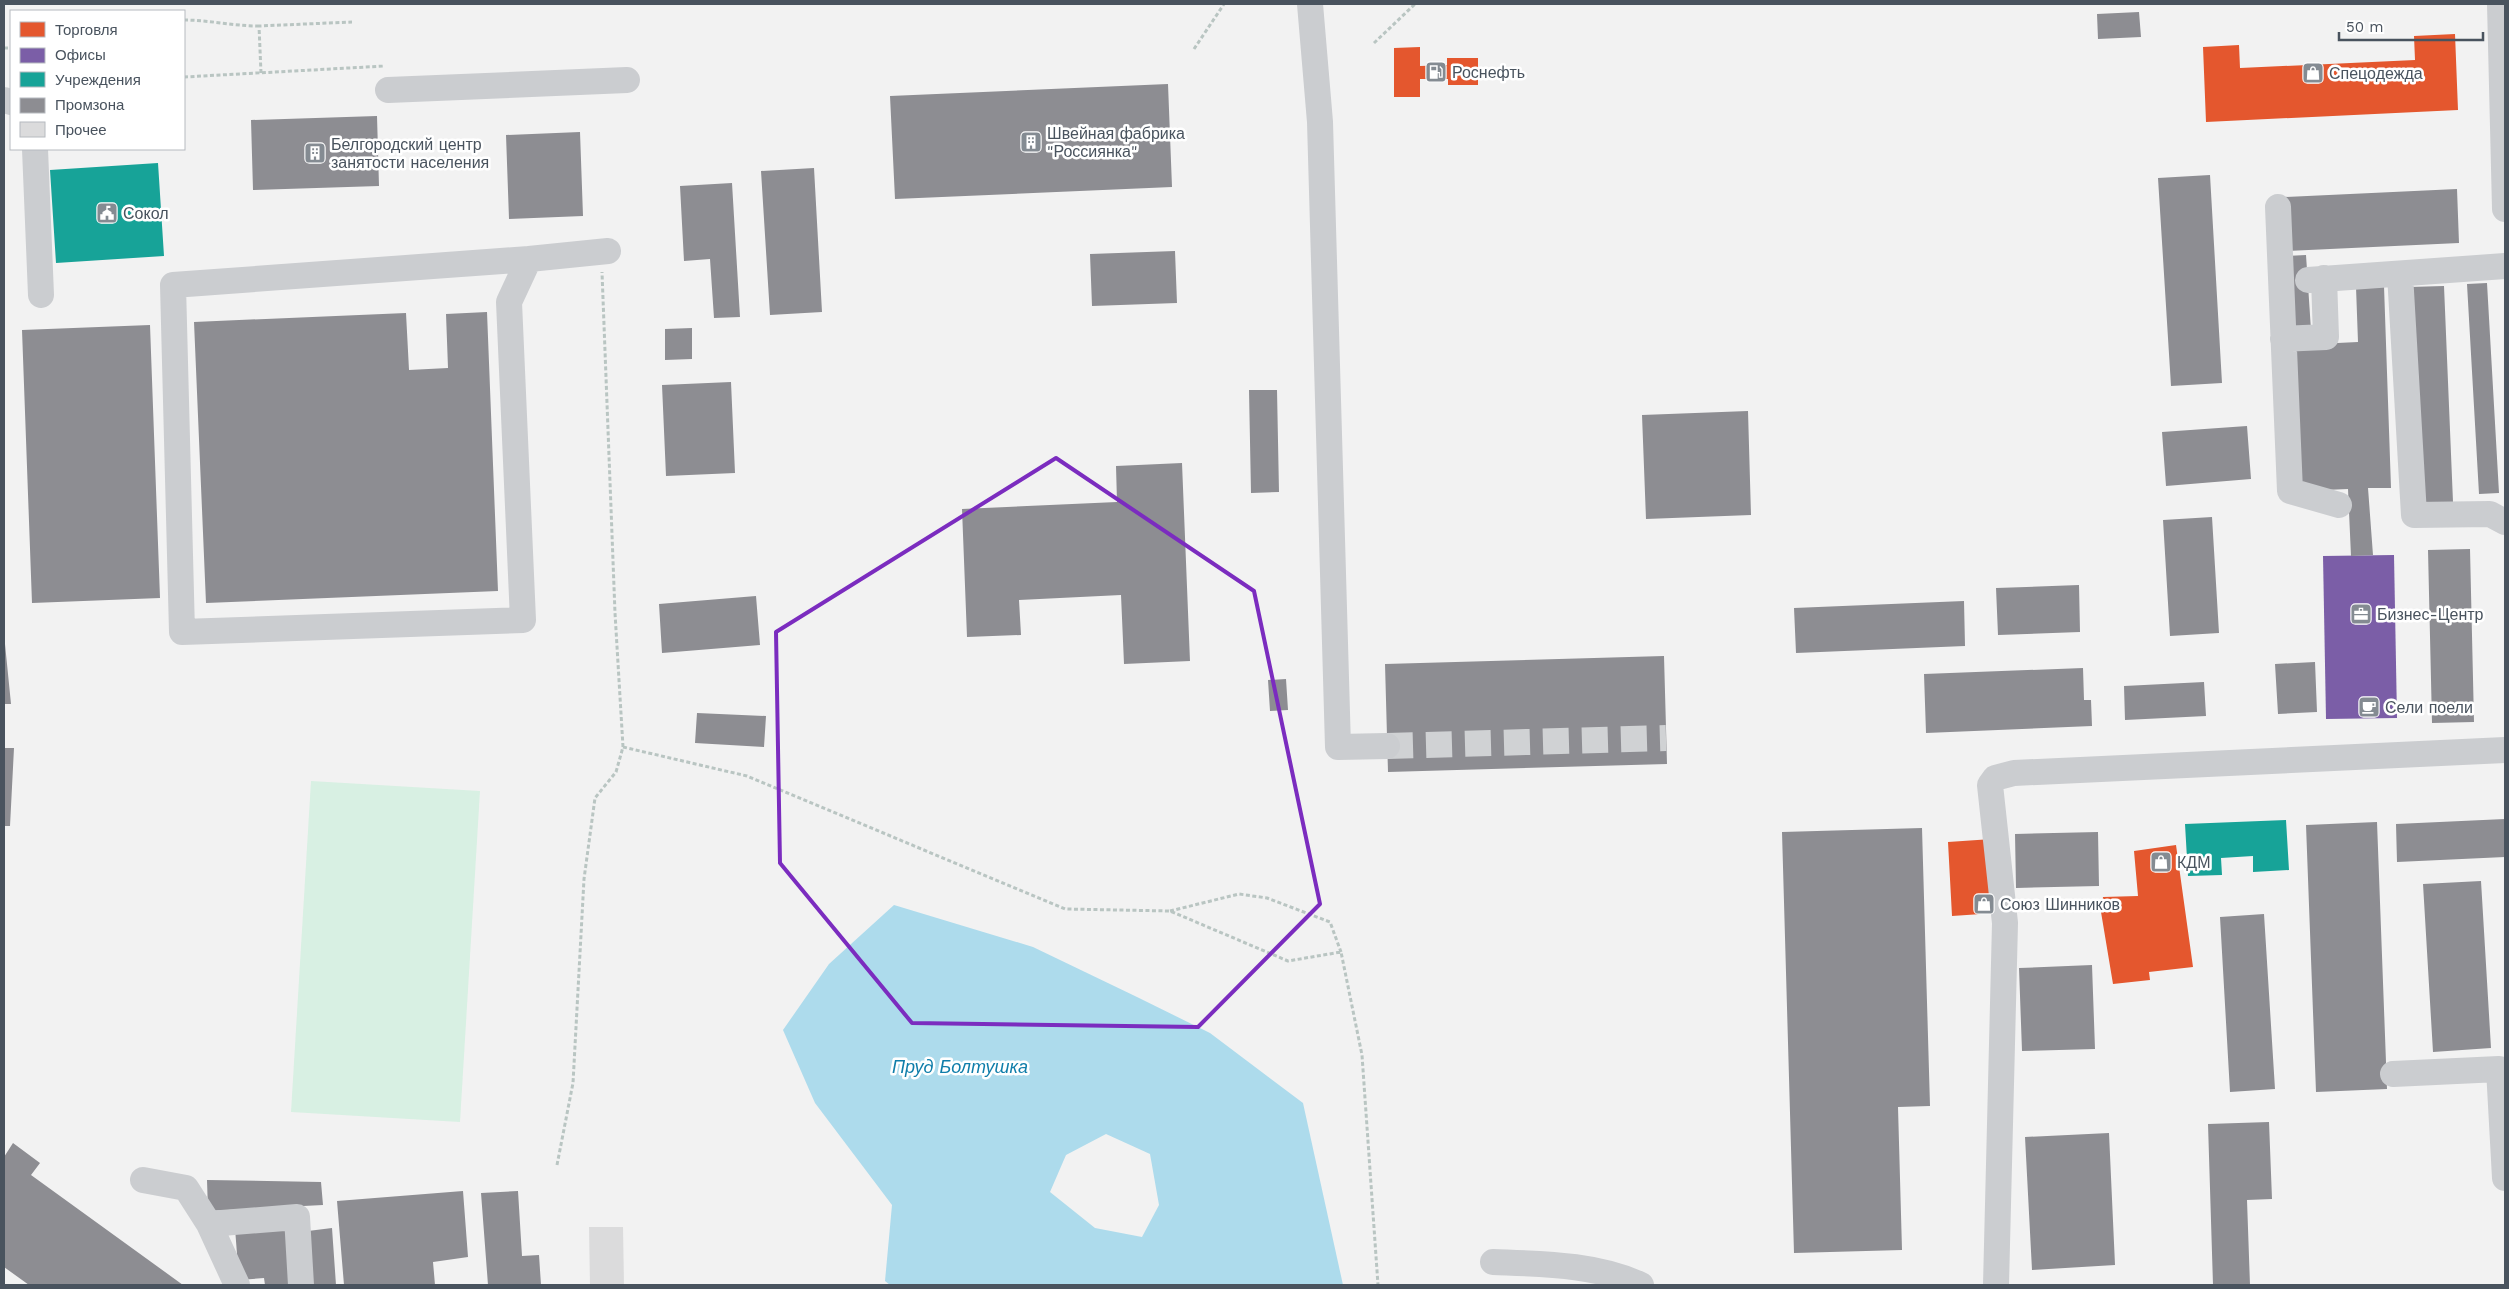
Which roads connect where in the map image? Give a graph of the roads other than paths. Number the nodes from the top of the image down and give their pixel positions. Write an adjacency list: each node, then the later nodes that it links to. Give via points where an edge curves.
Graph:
1 (1310, 4): 17 (street, via 1320,122 1338,747)
2 (2500, 4): 7 (street)
3 (627, 80): 4 (street)
4 (391, 90)
5 (35, 150): 13 (street)
6 (2278, 207): 12 (street)
7 (2505, 209)
8 (605, 251): 9 (street)
9 (529, 259): 9 (street, via 173,285 182,632 524,620 509,302)
10 (2505, 266): 11 (street)
11 (2400, 274): 12 (street); 16 (street, via 2414,515 2490,514)
12 (2300, 280): 14 (street); 14 (street, via 2326,337)
13 (41, 295)
14 (2283, 339): 15 (street, via 2290,491)
15 (2339, 504)
16 (2505, 522)
17 (1387, 746)
18 (2505, 750): 27 (street, via 2004,774 1995,778 1990,785 2005,923)
19 (2392, 1074): 20 (street, via 2499,1069)
20 (2505, 1178)
21 (143, 1180): 22 (street, via 186,1188)
22 (209, 1224): 24 (street); 25 (street, via 297,1217)
23 (1493, 1262): 26 (street, via 1590,1270 1613,1274)
24 (237, 1285)
25 (301, 1285)
26 (1641, 1285)
27 (1996, 1285)

